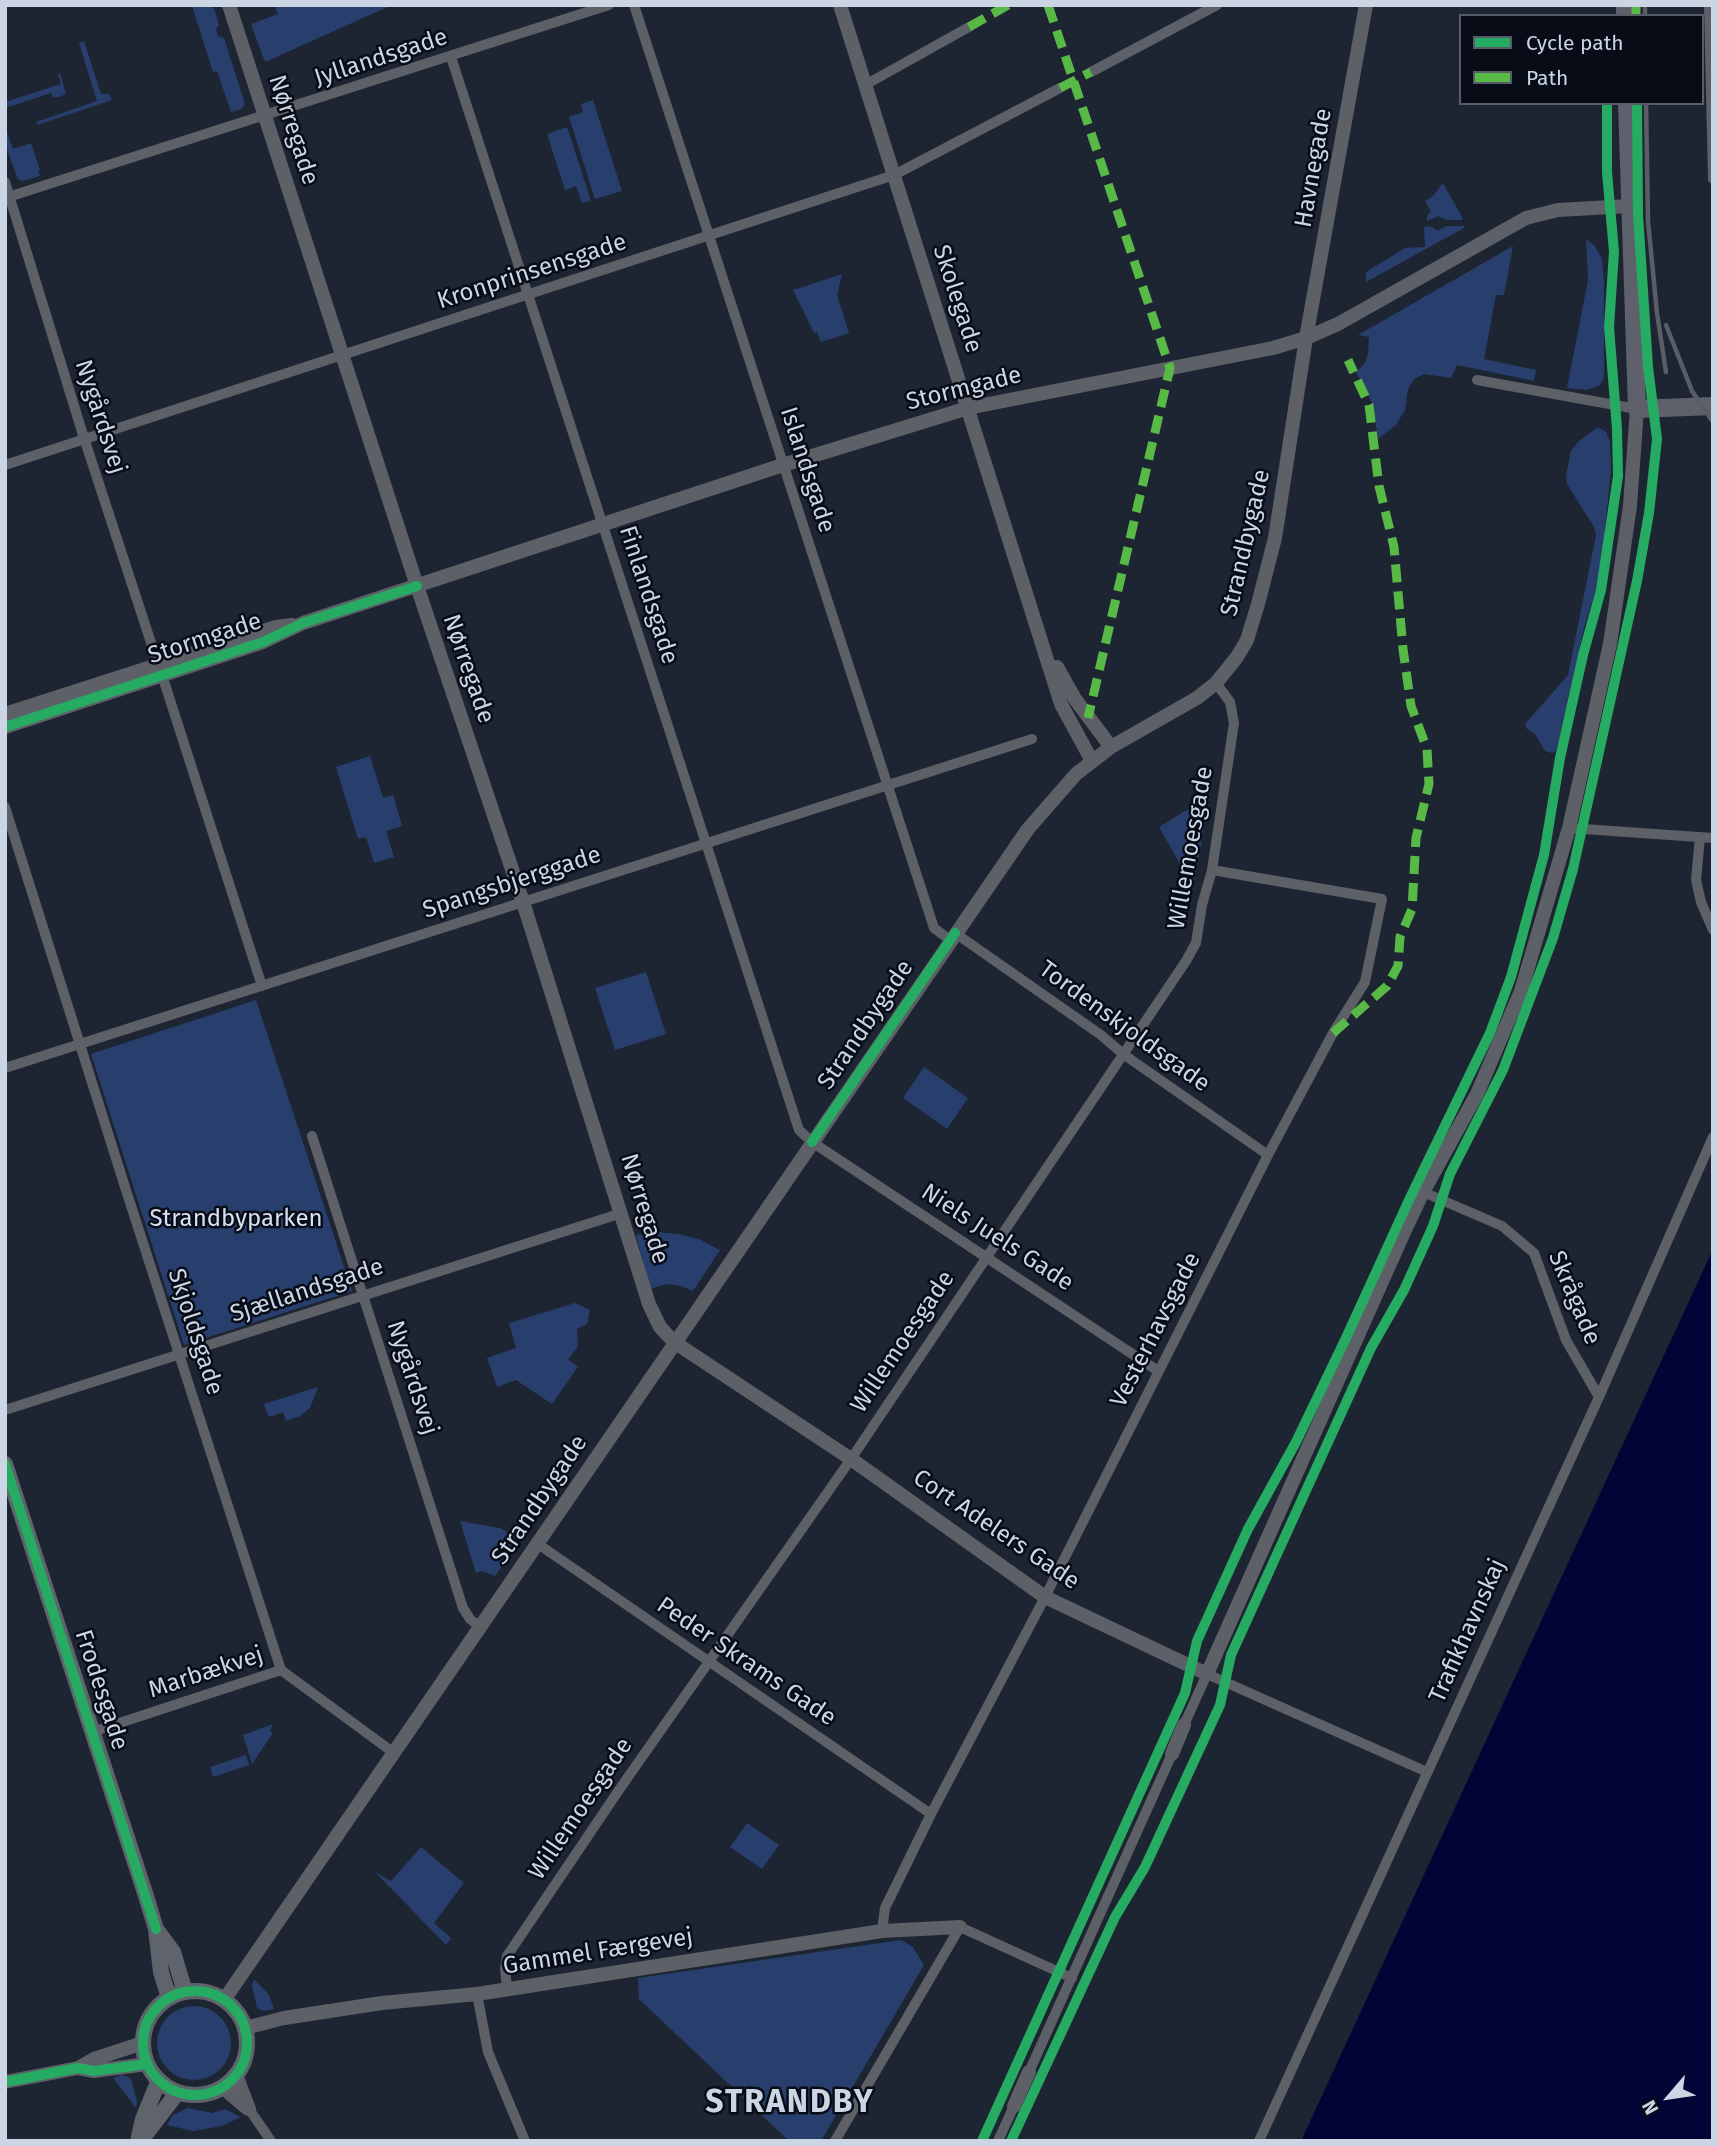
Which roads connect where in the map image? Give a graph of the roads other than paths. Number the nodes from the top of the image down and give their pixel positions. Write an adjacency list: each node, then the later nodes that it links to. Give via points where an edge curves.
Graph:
1 (229, 5): 14 (street, Nørregade)
2 (609, 5): 9 (street, Jyllandsgade)
3 (634, 5): 20 (street, Islandsgade)
4 (840, 5): 11 (street, Skolegade)
5 (1217, 5): 10 (street)
6 (1366, 5): 22 (street, Havnegade)
7 (1709, 5): 16 (street)
8 (969, 27): 11 (street)
9 (451, 57): 14 (street, Jyllandsgade); 21 (street, Finlandsgade)
10 (1091, 72)
11 (865, 85): 15 (street, Skolegade)
12 (1060, 88): 15 (street, Kronprinsensgade)
13 (1627, 105): 19 (main road)
14 (265, 117): 18 (street, Jyllandsgade); 23 (street, Nørregade)
15 (894, 175): 20 (street, Kronprinsensgade); 26 (street, Skolegade)
16 (1713, 179)
17 (5, 182): 18 (street, Nygårdsvej)
18 (8, 197): 28 (street, Nygårdsvej)
19 (1629, 206): 22 (street, Stormgade, via 1558,210 1527,218); 27 (main road)
20 (710, 236): 21 (street, Kronprinsensgade); 30 (street, Islandsgade)
21 (528, 295): 23 (street, Kronprinsensgade); 31 (street, Finlandsgade)
22 (1307, 338): 26 (street, Stormgade); 35 (street, Strandbygade, via 1283,496 1258,604 1247,640)
23 (342, 356): 28 (street, Kronprinsensgade); 32 (street, Nørregade)
24 (1477, 380): 27 (street)
25 (1713, 406): 27 (main road)
26 (968, 408): 30 (street, Stormgade); 33 (street, Skolegade)
27 (1637, 408): 43 (street, via 1621,579)
28 (84, 438): 29 (street, Kronprinsensgade); 34 (street, Nygårdsvej)
29 (5, 465)
30 (783, 465): 31 (street, Stormgade); 41 (street, Islandsgade)
31 (603, 525): 32 (street, Stormgade); 46 (street, Finlandsgade)
32 (416, 586): 34 (street, Stormgade, via 303,623 263,642); 48 (street, Nørregade)
33 (1045, 647): 39 (street, Skolegade); 40 (street, Skolegade, via 1061,704)
34 (160, 670): 36 (street, Stormgade); 37 (street, Stormgade); 51 (street, Nygårdsvej)
35 (1216, 683): 39 (street, Strandbygade); 47 (street, Willemoesgade, via 1230,702 1234,723)
36 (5, 714)
37 (5, 727)
38 (1032, 739): 41 (street, Spangsbjerggade)
39 (1111, 747): 40 (street, Strandbygade)
40 (1092, 761): 50 (street, Strandbygade, via 1028,829)
41 (889, 785): 46 (street, Spangsbjerggade); 50 (street, Islandsgade, via 934,928)
42 (5, 807): 52 (street, Skjoldsgade)
43 (1569, 828): 44 (street); 59 (street, via 1521,991 1477,1094)
44 (1700, 837): 45 (street); 49 (street, via 1696,880)
45 (1713, 838)
46 (706, 844): 48 (street, Spangsbjerggade); 57 (street, Finlandsgade, via 794,1119)
47 (1212, 870): 53 (street, Willemoesgade, via 1196,943); 58 (street, Vesterhavsgade, via 1382,900 1366,982 1333,1033)
48 (523, 902): 51 (street, Spangsbjerggade); 60 (street, Nørregade)
49 (1713, 930)
50 (952, 937): 53 (street, Tordenskjoldsgade); 57 (street, Strandbygade)
51 (262, 986): 52 (street, Spangsbjerggade)
52 (79, 1044): 54 (street, Spangsbjerggade); 64 (street, Skjoldsgade)
53 (1123, 1054): 58 (street, Tordenskjoldsgade); 61 (street, Willemoesgade)
54 (5, 1068)
55 (312, 1136): 62 (street, Nygårdsvej)
56 (1713, 1137): 66 (street, Trafikhavnskaj)
57 (812, 1142): 61 (street, Niels Juels Gade); 63 (street, Strandbygade)
58 (1268, 1155): 65 (street, Vesterhavsgade)
59 (1423, 1192): 66 (street, Skrågade, via 1503,1226 1534,1253 1566,1340); 75 (street)
60 (622, 1213): 62 (street, Sjællandsgade); 63 (street, Nørregade, via 649,1304)
61 (986, 1256): 65 (street, Niels Juels Gade); 68 (street, Willemoesgade)
62 (364, 1296): 64 (street, Sjællandsgade); 72 (street, Nygårdsvej, via 463,1608)
63 (674, 1342): 68 (street, Cort Adelers Gade); 70 (street, Strandbygade)
64 (180, 1354): 67 (street, Sjællandsgade); 74 (street, Skjoldsgade)
65 (1158, 1371): 71 (street, Vesterhavsgade)
66 (1599, 1397): 80 (street, Trafikhavnskaj)
67 (5, 1410)
68 (850, 1459): 71 (street, Cort Adelers Gade); 73 (street, Willemoesgade)
69 (5, 1464): 77 (main road, Frodesgade)
70 (538, 1544): 72 (street, Strandbygade); 73 (street, Peder Skrams Gade)
71 (1045, 1597): 75 (street, Cort Adelers Gade); 81 (street, Vesterhavsgade)
72 (481, 1628): 78 (street, Strandbygade)
73 (709, 1662): 81 (street, Peder Skrams Gade); 86 (street, Willemoesgade, via 507,1956)
74 (281, 1670): 77 (street, Marbækvej); 78 (street, Marbækvej)
75 (1207, 1674): 76 (street); 80 (street, Cort Adelers Gade)
76 (1184, 1725): 79 (street)
77 (92, 1732): 83 (main road, Frodesgade)
78 (394, 1753): 90 (street, Strandbygade)
79 (1172, 1754): 85 (street)
80 (1427, 1772): 108 (street, Trafikhavnskaj)
81 (931, 1814): 84 (street, Vesterhavsgade, via 885,1908)
82 (960, 1927): 84 (street, Gammel Færgevej); 85 (street); 106 (street)
83 (156, 1929): 87 (main road, Frodesgade, via 173,1952); 89 (main road, Frodesgade)
84 (882, 1931): 86 (street, Gammel Færgevej)
85 (1072, 1978): 95 (street)
86 (507, 1989): 88 (street, Gammel Færgevej)
87 (185, 1992): 89 (main road); 90 (main road)
88 (477, 1994): 91 (street, Gammel Færgevej, via 382,2003); 105 (street, via 488,2052)
89 (169, 1998): 92 (main road, via 151,2016)
90 (224, 2000): 91 (main road)
91 (245, 2028): 96 (main road, via 246,2052)
92 (143, 2043): 93 (main road); 94 (street)
93 (148, 2064): 94 (street, via 94,2071); 97 (main road)
94 (78, 2068): 98 (street)
95 (1029, 2072): 101 (street)
96 (236, 2075): 99 (main road); 102 (street)
97 (159, 2080): 100 (main road); 103 (main road, via 143,2119)
98 (5, 2082)
99 (222, 2087): 100 (main road, via 204,2094); 102 (street)
100 (178, 2092): 103 (main road)
101 (1014, 2106): 107 (street)
102 (248, 2109): 104 (street)
103 (140, 2141)
104 (271, 2141)
105 (525, 2141)
106 (835, 2141)
107 (998, 2141)
108 (1259, 2141)

